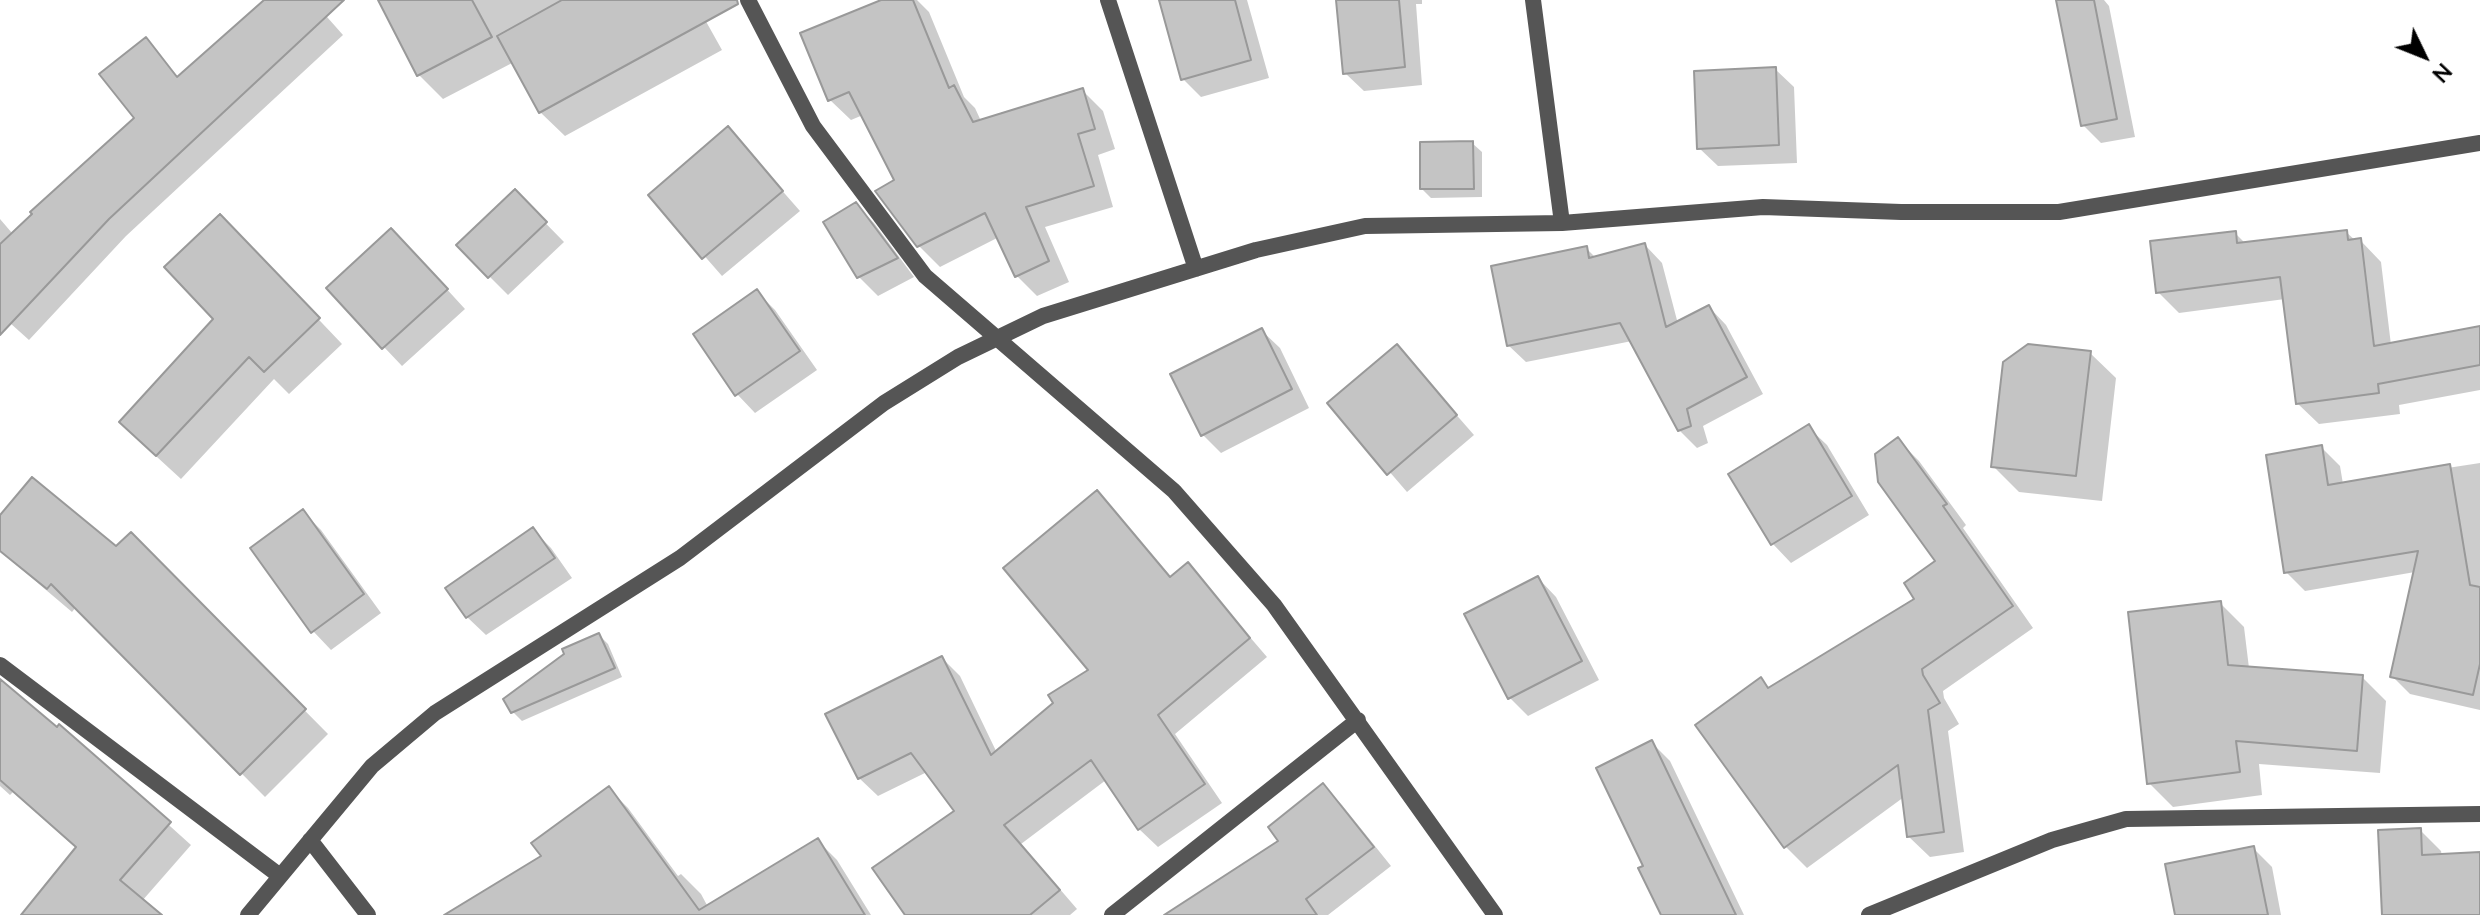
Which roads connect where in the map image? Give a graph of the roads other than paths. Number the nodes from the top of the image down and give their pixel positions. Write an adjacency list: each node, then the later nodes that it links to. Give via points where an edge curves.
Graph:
1 (748, 0): 7 (street, via 813,126 925,276)
2 (1108, 0): 6 (street)
3 (1533, 0): 5 (street)
4 (2480, 143): 5 (street, via 2059,212 1763,207)
5 (1562, 223): 6 (street, via 1365,226)
6 (1196, 269): 7 (street, via 1043,316)
7 (996, 339): 9 (street, via 1174,491 1274,605); 11 (street, via 884,403 680,558 435,713 372,766)
8 (0, 665): 12 (street)
9 (1358, 720): 15 (street); 16 (street)
10 (2480, 814): 17 (street, via 2126,819 2052,840)
11 (310, 840): 12 (street); 14 (street)
12 (280, 876): 13 (street)
13 (248, 915)
14 (368, 915)
15 (1112, 915)
16 (1495, 915)
17 (1869, 915)

